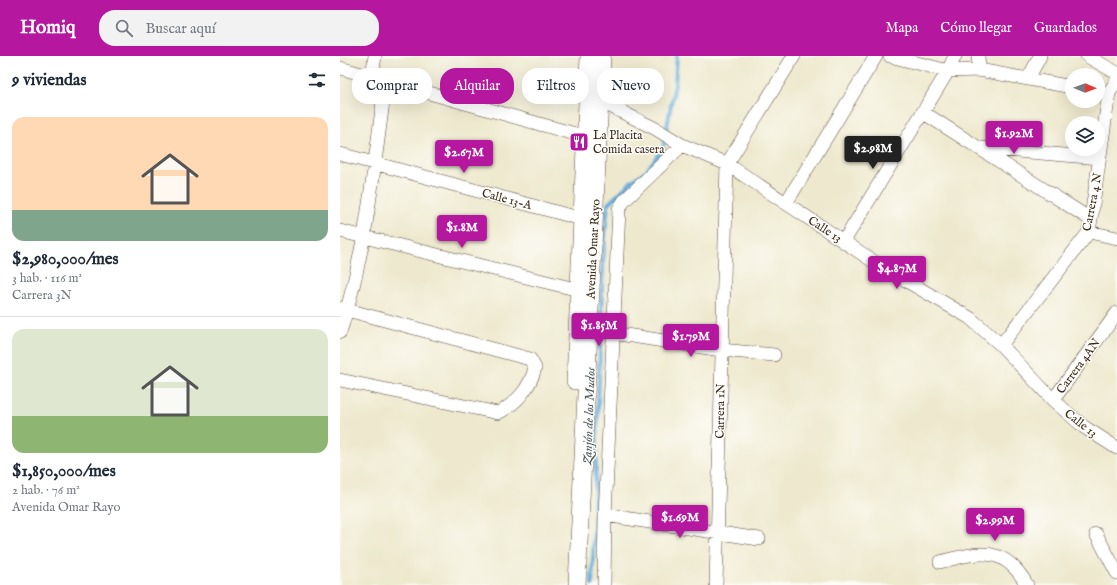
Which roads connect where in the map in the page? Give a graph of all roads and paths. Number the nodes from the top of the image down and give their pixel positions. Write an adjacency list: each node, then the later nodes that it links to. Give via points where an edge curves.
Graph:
1 (375, 56): 12 (street)
2 (589, 56): 22 (street, Avenida Omar Rayo)
3 (602, 56): 22 (street, Avenida Omar Rayo)
4 (794, 56): 31 (street)
5 (876, 56): 32 (street)
6 (890, 56): 15 (street)
7 (955, 56): 15 (street)
8 (978, 56): 13 (street)
9 (1040, 56): 17 (street)
10 (1087, 56): 16 (street)
11 (340, 68): 14 (street)
12 (373, 68)
13 (979, 70): 15 (street); 17 (street)
14 (352, 71)
15 (948, 71): 24 (street)
16 (1117, 73)
17 (1028, 79): 19 (street)
18 (1117, 80): 20 (street, Carrera 4 N)
19 (1065, 86)
20 (1108, 92): 29 (street, Carrera 4 N)
21 (432, 93): 25 (street)
22 (594, 101): 25 (street, Avenida Omar Rayo); 26 (street, Calle 13, via 656,129); 58 (street, Avenida Omar Rayo)
23 (383, 104): 30 (street)
24 (924, 112): 27 (street); 39 (street)
25 (586, 137): 33 (street, Avenida Omar Rayo)
26 (682, 145): 31 (street, Calle 13); 44 (street, via 624,201 619,209)
27 (979, 148): 29 (street); 34 (street)
28 (340, 154): 30 (street, Calle 13-A)
29 (1100, 158): 34 (street, Carrera 4 N)
30 (374, 163): 33 (street, Calle 13-A); 37 (street)
31 (727, 164): 32 (street, Calle 13); 46 (street, Carrera 1N)
32 (786, 203): 39 (street, Calle 13)
33 (582, 219): 40 (street, Avenida Omar Rayo)
34 (1090, 219): 36 (street, Carrera 4 N)
35 (340, 231): 37 (street)
36 (1089, 232): 38 (street); 45 (street, Carrera 4 N)
37 (363, 237): 40 (street); 41 (street)
38 (1117, 238)
39 (844, 241): 45 (street, Calle 13, via 876,263 970,318)
40 (579, 290): 57 (street, Avenida Omar Rayo)
41 (344, 309): 43 (street); 48 (street, via 530,359 535,368 533,377 517,402 498,414)
42 (1117, 313): 49 (street, Carrera 4AN)
43 (340, 332)
44 (612, 333): 46 (street); 51 (street)
45 (1001, 345): 49 (street, Calle 13)
46 (721, 350): 47 (street); 52 (street, Carrera 1N)
47 (774, 355)
48 (340, 380)
49 (1053, 400): 50 (street, Calle 13, via 1084,427)
50 (1117, 448)
51 (605, 515): 52 (street); 59 (street)
52 (718, 532): 54 (street); 60 (street, Carrera 1N)
53 (1096, 534): 56 (street)
54 (759, 539)
55 (940, 562): 61 (street, via 976,553 990,554 1002,558 1011,565)
56 (1117, 573)
57 (566, 585)
58 (577, 585)
59 (604, 585)
60 (716, 585)
61 (1027, 585)

